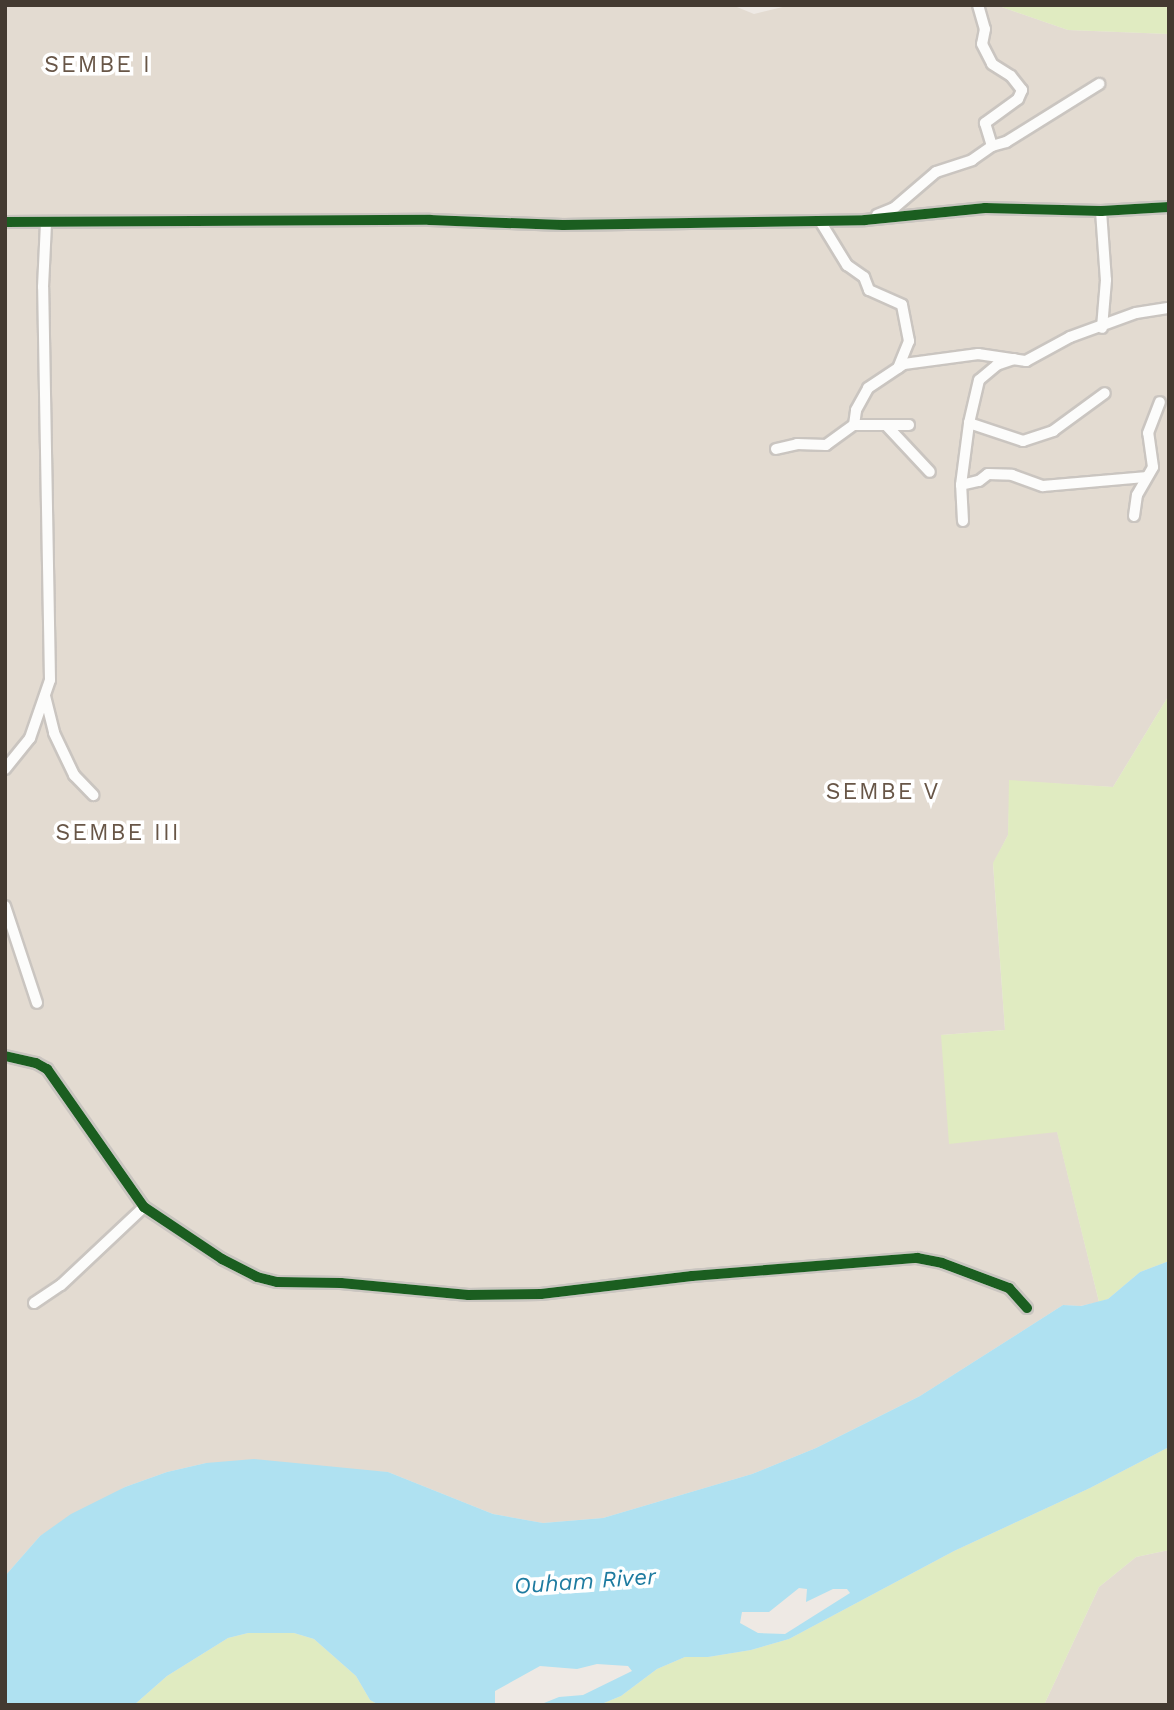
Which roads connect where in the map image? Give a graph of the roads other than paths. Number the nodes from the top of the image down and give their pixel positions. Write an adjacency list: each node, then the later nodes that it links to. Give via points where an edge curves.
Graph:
1 (978, 5): 3 (street, via 985,29 982,44 992,64 1022,90 1018,99 985,123)
2 (1100, 84): 3 (street, via 1006,142)
3 (992, 146): 6 (street, via 972,160 936,172 894,208)
4 (1169, 207): 5 (street)
5 (1101, 211): 6 (street, via 985,208); 11 (street, via 1106,280)
6 (865, 220): 7 (street)
7 (820, 221): 9 (street); 13 (street, via 869,290 902,305 909,341)
8 (5, 222): 9 (street)
9 (46, 224): 26 (street, via 43,287 51,654)
10 (1168, 308): 11 (street, via 1136,313)
11 (1102, 328): 12 (street, via 1070,337 1026,361)
12 (1018, 358): 13 (street, via 978,354 904,364); 16 (street, via 997,365 979,380)
13 (897, 370): 17 (street, via 868,388)
14 (1105, 393): 16 (street, via 1053,431 1023,441)
15 (1160, 402): 22 (street, via 1148,433 1153,467)
16 (969, 423): 23 (street)
17 (854, 425): 18 (street); 20 (street, via 826,445 797,443)
18 (886, 425): 19 (street); 21 (street)
19 (909, 425)
20 (776, 449)
21 (930, 472)
22 (1145, 477): 23 (street, via 1044,486 1012,475 988,474); 24 (street, via 1136,495)
23 (961, 485): 25 (street)
24 (1134, 516)
25 (963, 521)
26 (45, 696): 27 (street, via 30,738); 28 (street, via 64,754)
27 (5, 769)
28 (93, 795)
29 (5, 906): 30 (street)
30 (37, 1003)
31 (5, 1056): 32 (street, via 47,1069)
32 (144, 1207): 33 (street, via 61,1285); 34 (street, via 222,1259 277,1282 468,1295 541,1294 692,1276 917,1258 1009,1289)
33 (34, 1303)
34 (1027, 1308)

